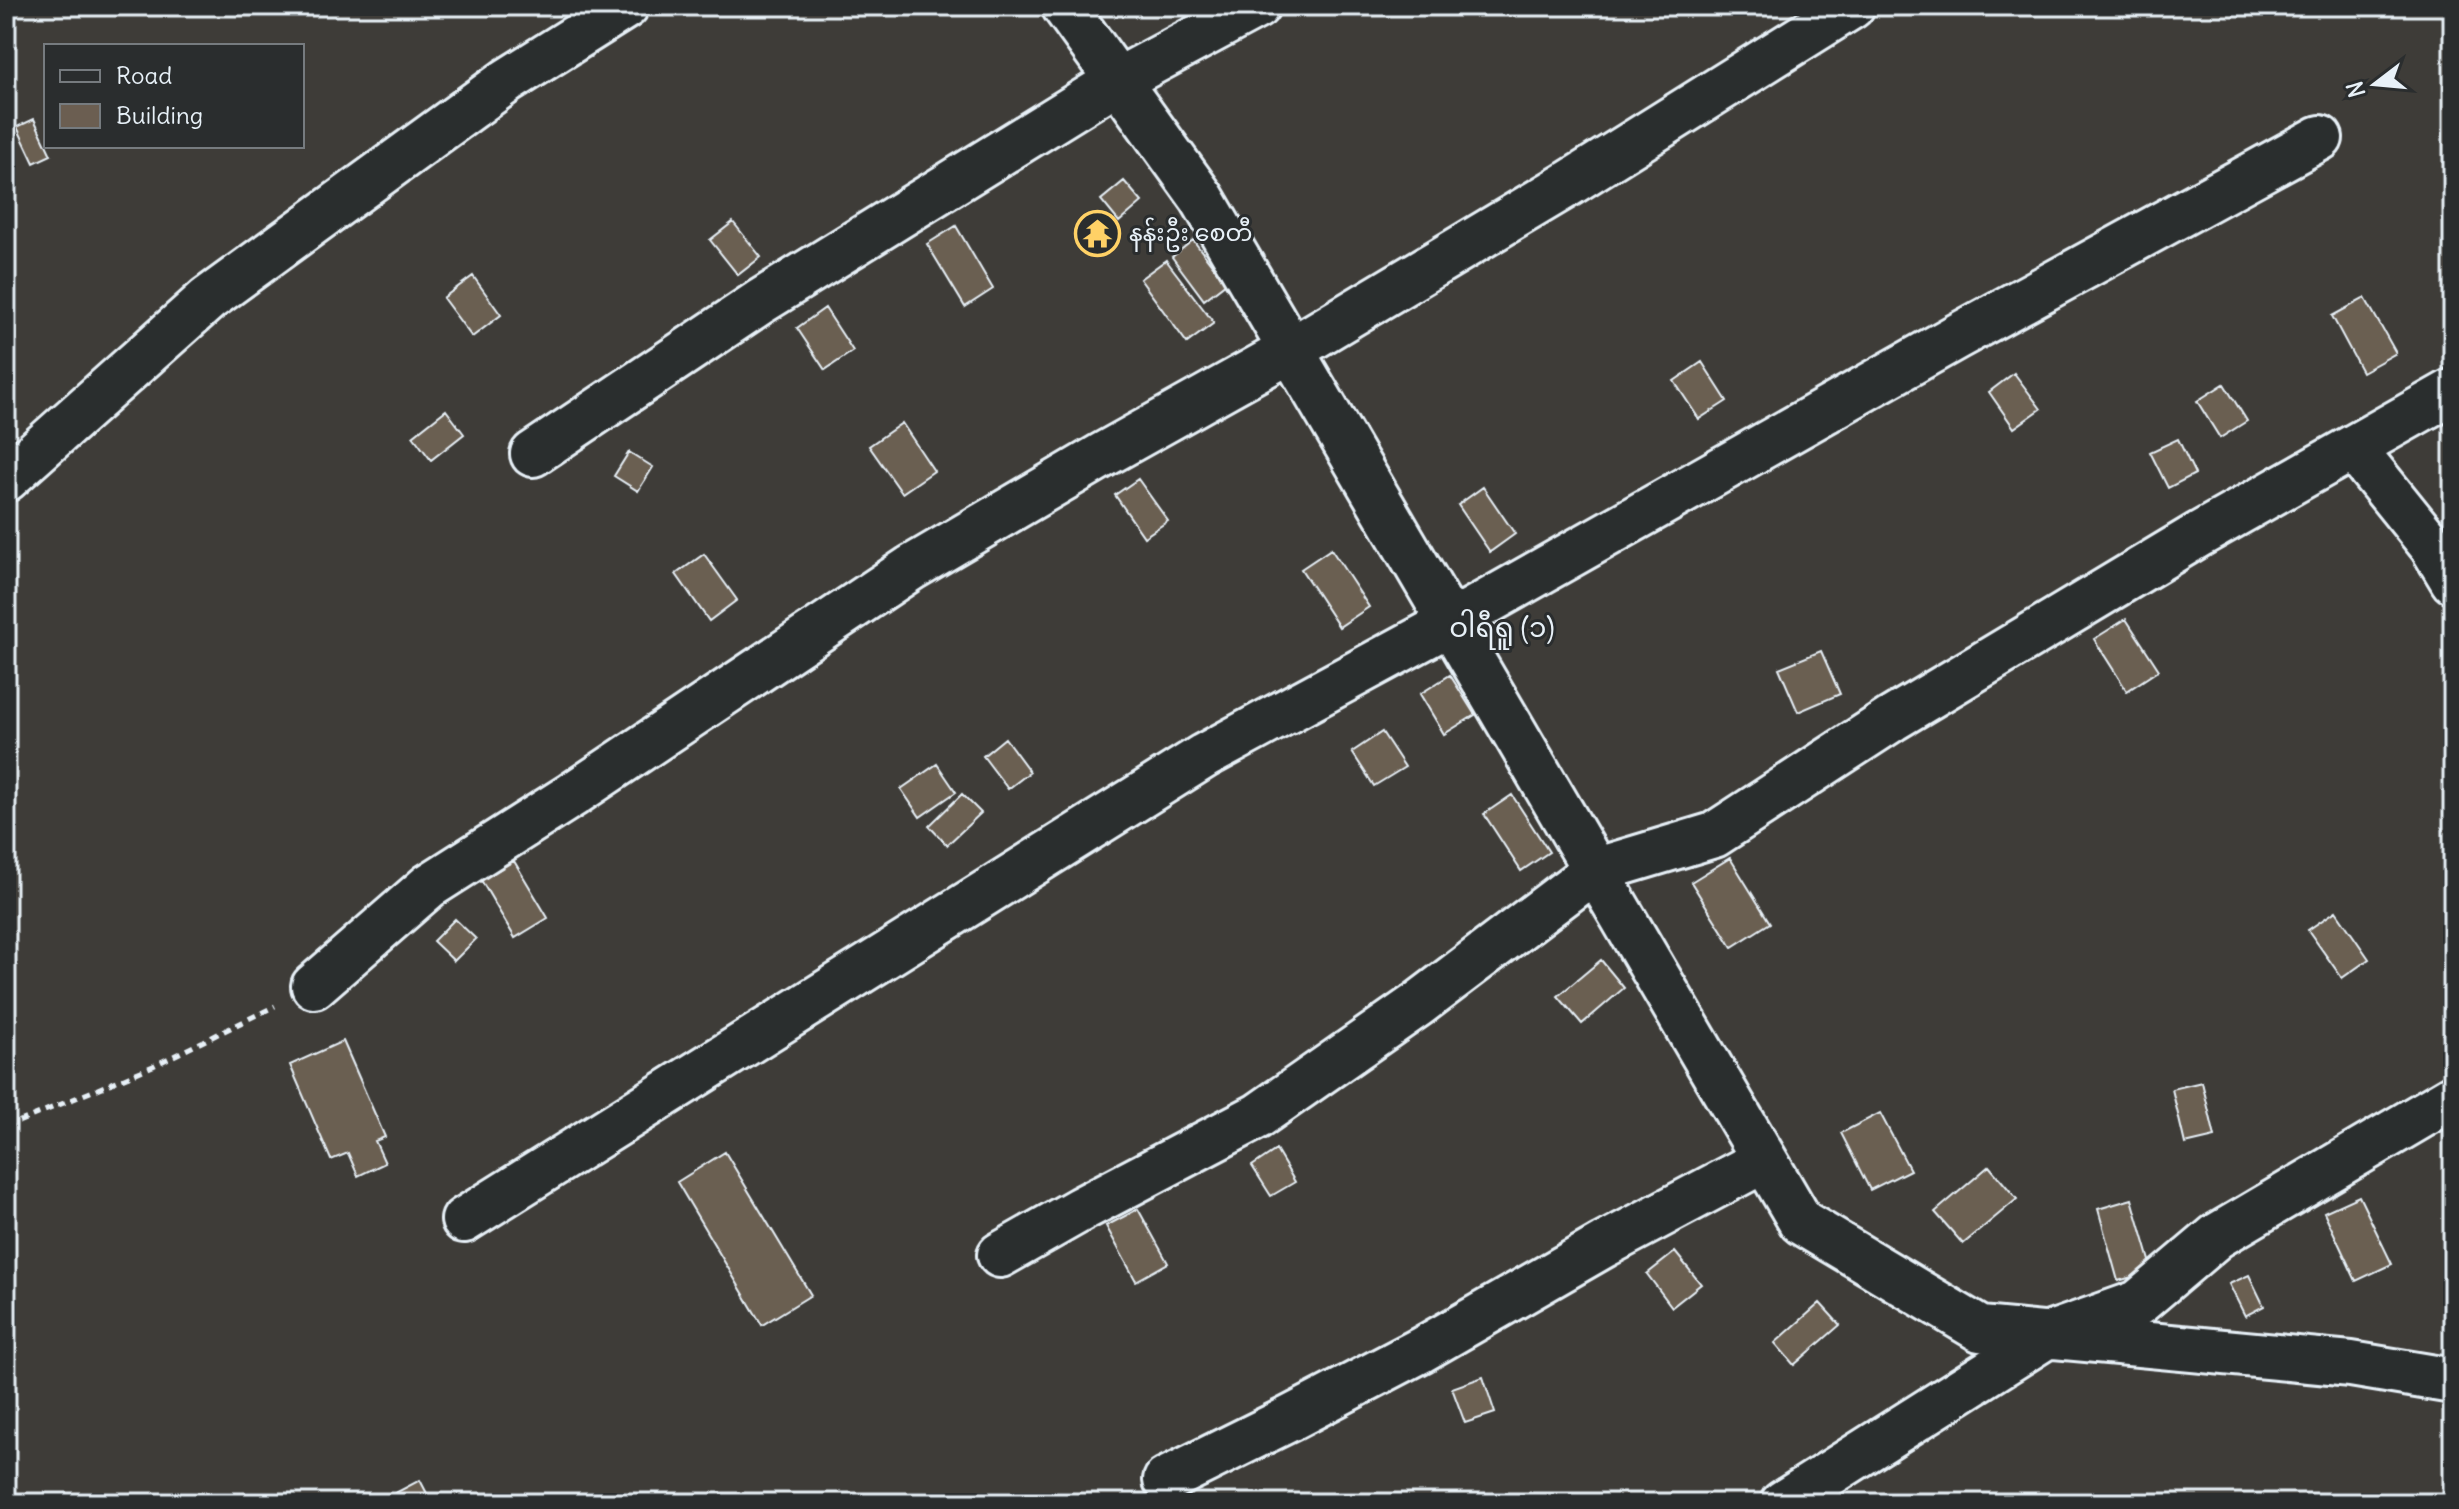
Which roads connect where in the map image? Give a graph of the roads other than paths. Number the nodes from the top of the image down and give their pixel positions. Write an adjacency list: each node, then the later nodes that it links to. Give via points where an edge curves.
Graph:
1 (626, 6): 11 (street, via 507,81 208,299)
2 (1064, 6): 5 (street)
3 (1257, 6): 5 (street)
4 (1852, 6): 7 (street)
5 (1117, 81): 7 (street, via 1202,198); 10 (street, via 760,302)
6 (2320, 138): 13 (street)
7 (1291, 350): 13 (street); 15 (street, via 911,568 429,886)
8 (2453, 391): 9 (street)
9 (2353, 448): 12 (street, via 2432,546); 14 (street, via 1892,719 1714,835)
10 (533, 454)
11 (6, 479)
12 (2453, 581)
13 (1450, 623): 14 (street); 18 (street, via 1204,756)
14 (1594, 871): 17 (street); 19 (street, via 1258,1116)
15 (314, 986)
16 (2453, 1097): 20 (street, via 2217,1236 2138,1303)
17 (1764, 1160): 20 (street, via 1801,1222 1980,1329); 22 (street, via 1421,1350)
18 (464, 1220)
19 (1000, 1255)
20 (2048, 1335): 21 (street, via 2351,1364); 23 (street)
21 (2453, 1381)
22 (1166, 1480)
23 (1806, 1496)

